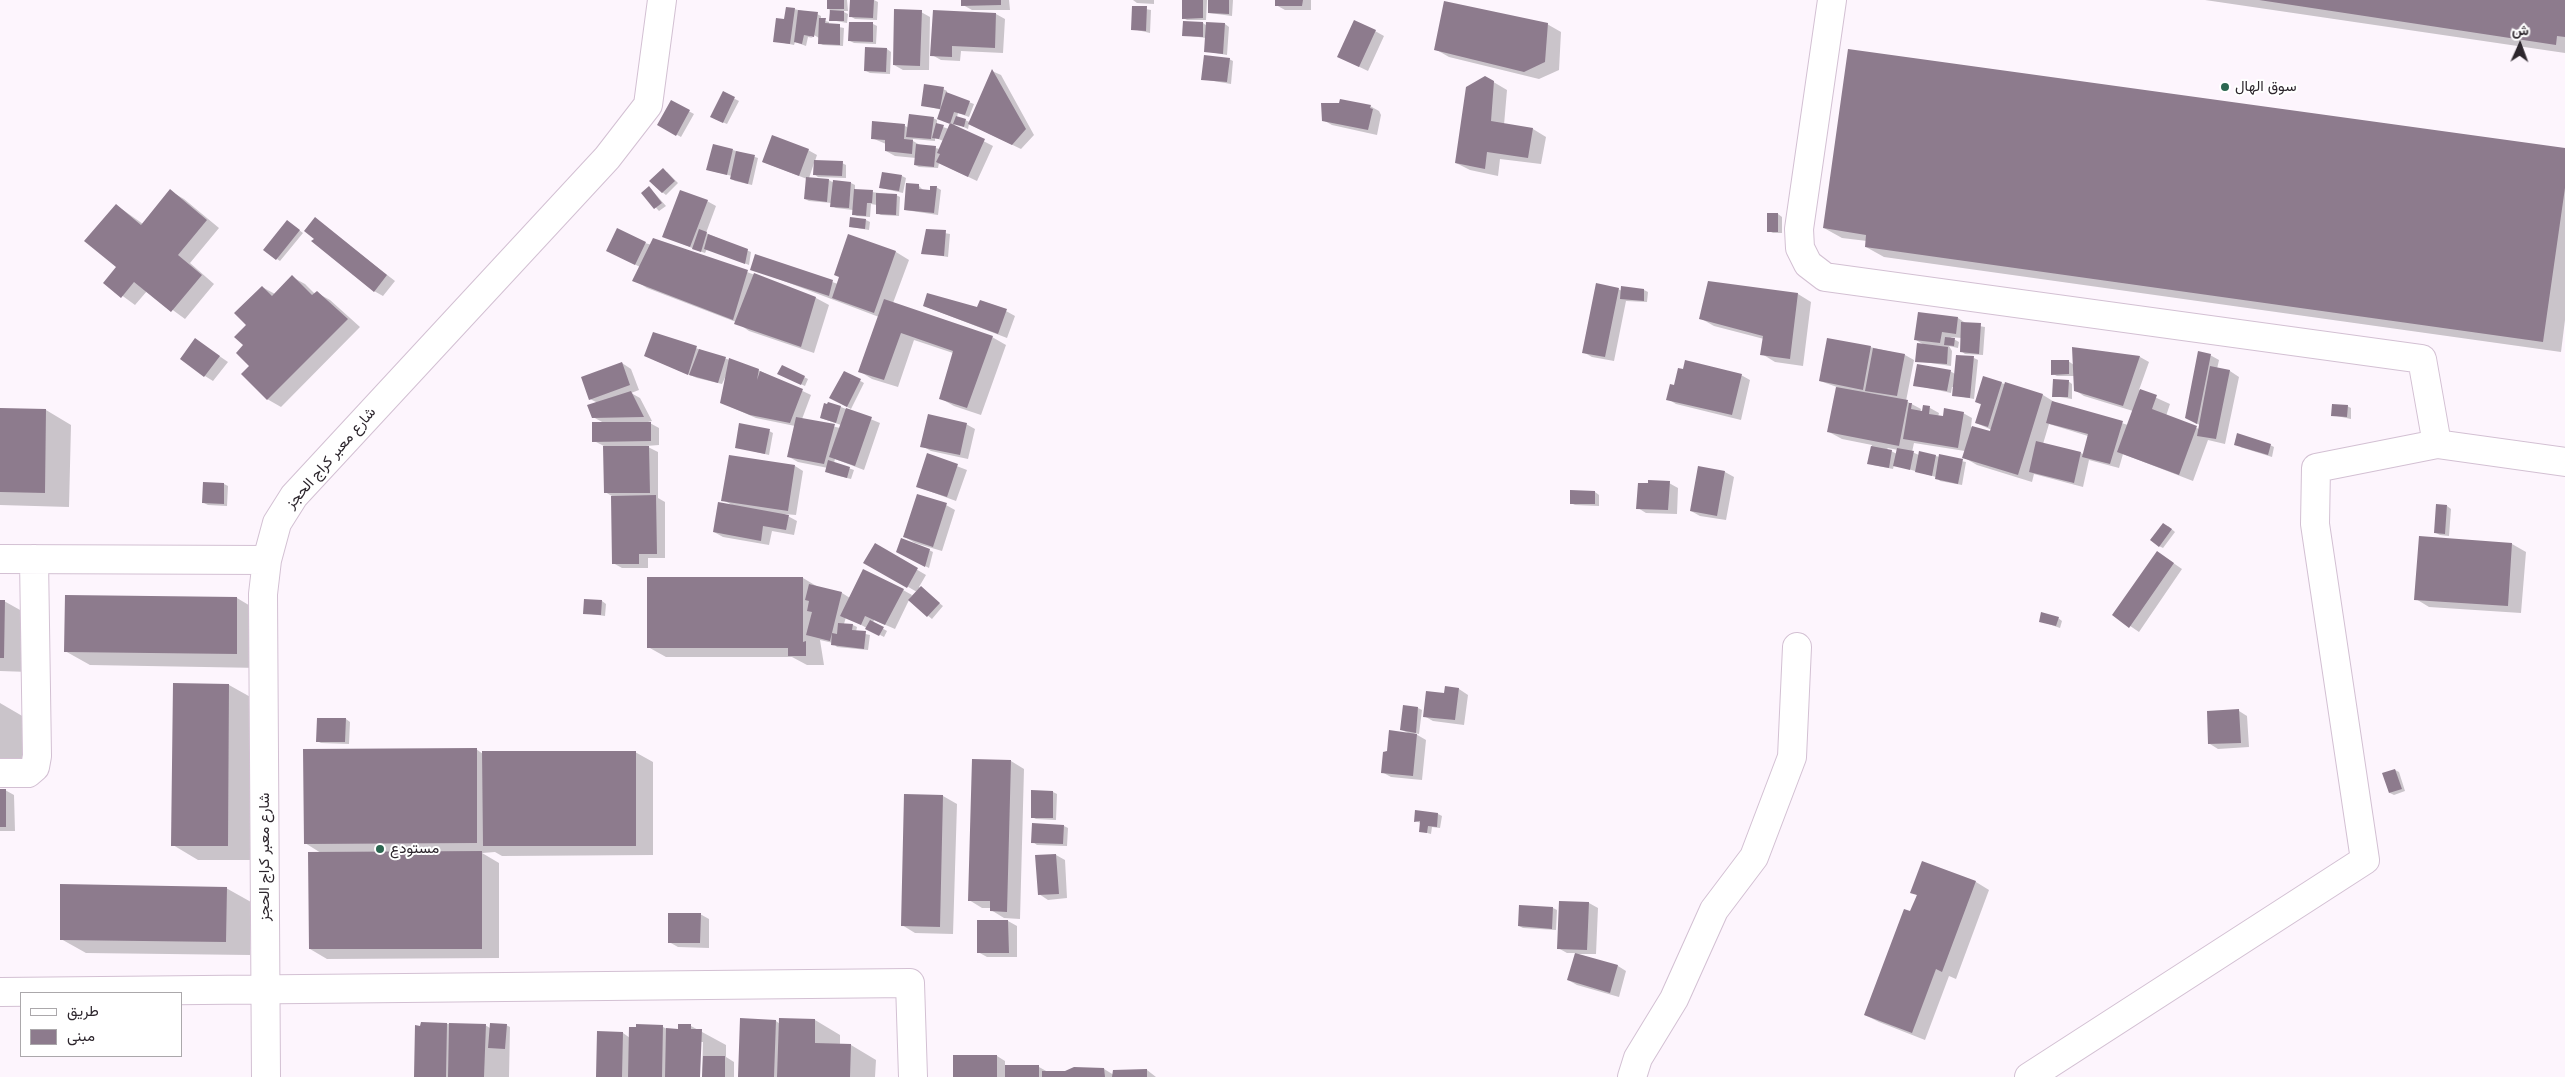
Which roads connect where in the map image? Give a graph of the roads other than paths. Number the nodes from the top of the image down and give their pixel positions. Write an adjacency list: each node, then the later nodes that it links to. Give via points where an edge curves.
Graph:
1 (662, 0): 7 (street, شارع معبر كراج الحجز, via 648,105 607,158 294,496 277,523)
2 (1832, 0): 3 (street, via 1799,229 1800,248 1808,264 1825,277 2422,359)
3 (2437, 444): 4 (street); 15 (street, via 2316,468 2315,524 2365,860)
4 (2565, 462)
5 (0, 559): 6 (street)
6 (34, 559): 7 (street); 9 (street, via 37,756 35,767 28,773)
7 (268, 560): 10 (street, شارع معبر كراج الحجز, via 264,594)
8 (1797, 647): 14 (street, via 1792,757 1754,857 1714,910 1674,999 1638,1058)
9 (0, 773)
10 (266, 990): 11 (street); 12 (street, شارع معبر كراج الحجز); 13 (street, via 910,983)
11 (0, 992)
12 (266, 1077)
13 (913, 1077)
14 (1632, 1077)
15 (2029, 1077)

